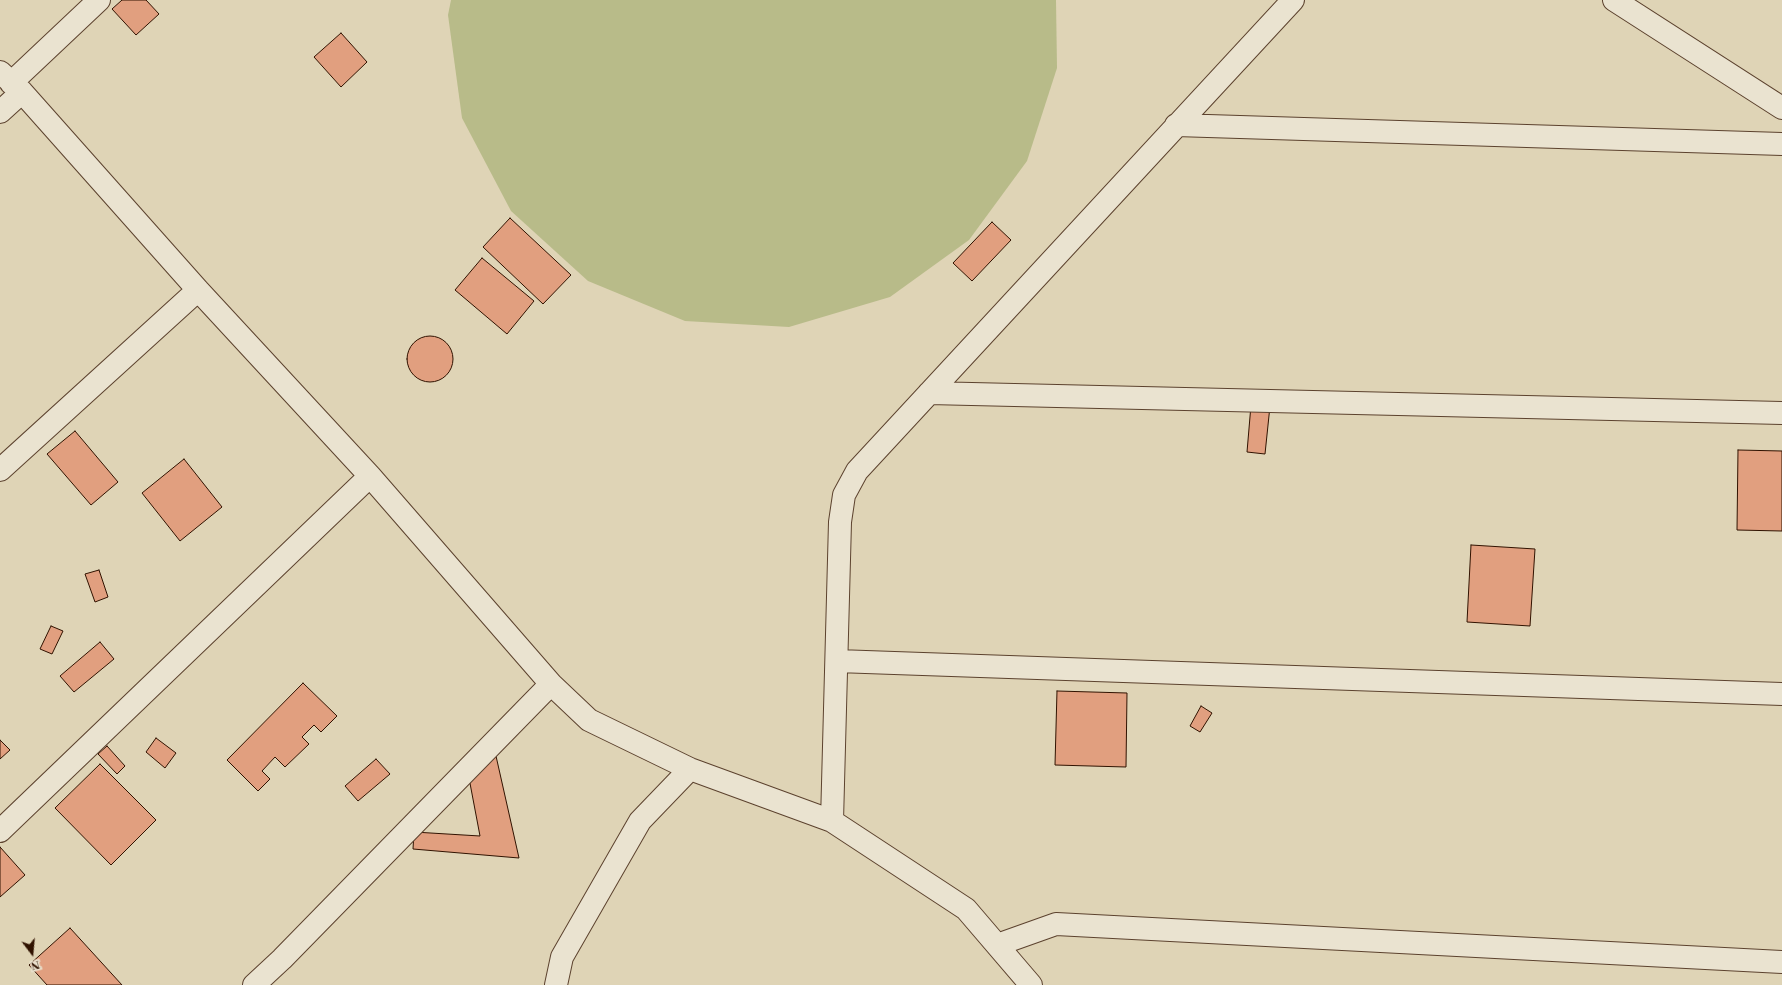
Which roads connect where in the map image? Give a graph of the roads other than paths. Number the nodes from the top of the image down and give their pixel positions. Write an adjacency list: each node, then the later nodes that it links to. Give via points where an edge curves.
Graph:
1 (99, 0): 4 (street)
2 (1293, 0): 7 (street)
3 (1614, 0): 5 (street)
4 (11, 82): 6 (street); 9 (street)
5 (1782, 108)
6 (0, 112)
7 (1176, 125): 8 (street); 10 (street)
8 (1782, 144)
9 (198, 290): 12 (street); 13 (street)
10 (929, 393): 11 (street); 14 (street, via 857,471 844,495 840,522)
11 (1782, 413)
12 (0, 470)
13 (370, 476): 15 (street); 19 (street)
14 (837, 660): 16 (street); 18 (street)
15 (550, 684): 17 (street, via 589,720); 21 (street)
16 (1782, 694)
17 (690, 769): 18 (street); 25 (street, via 640,821 562,957)
18 (832, 821): 20 (street, via 966,909)
19 (0, 831)
20 (997, 945): 22 (street, via 1056,924); 26 (street)
21 (282, 959): 23 (street); 24 (street)
22 (1782, 962)
23 (254, 985)
24 (279, 985)
25 (556, 985)
26 (1031, 985)

